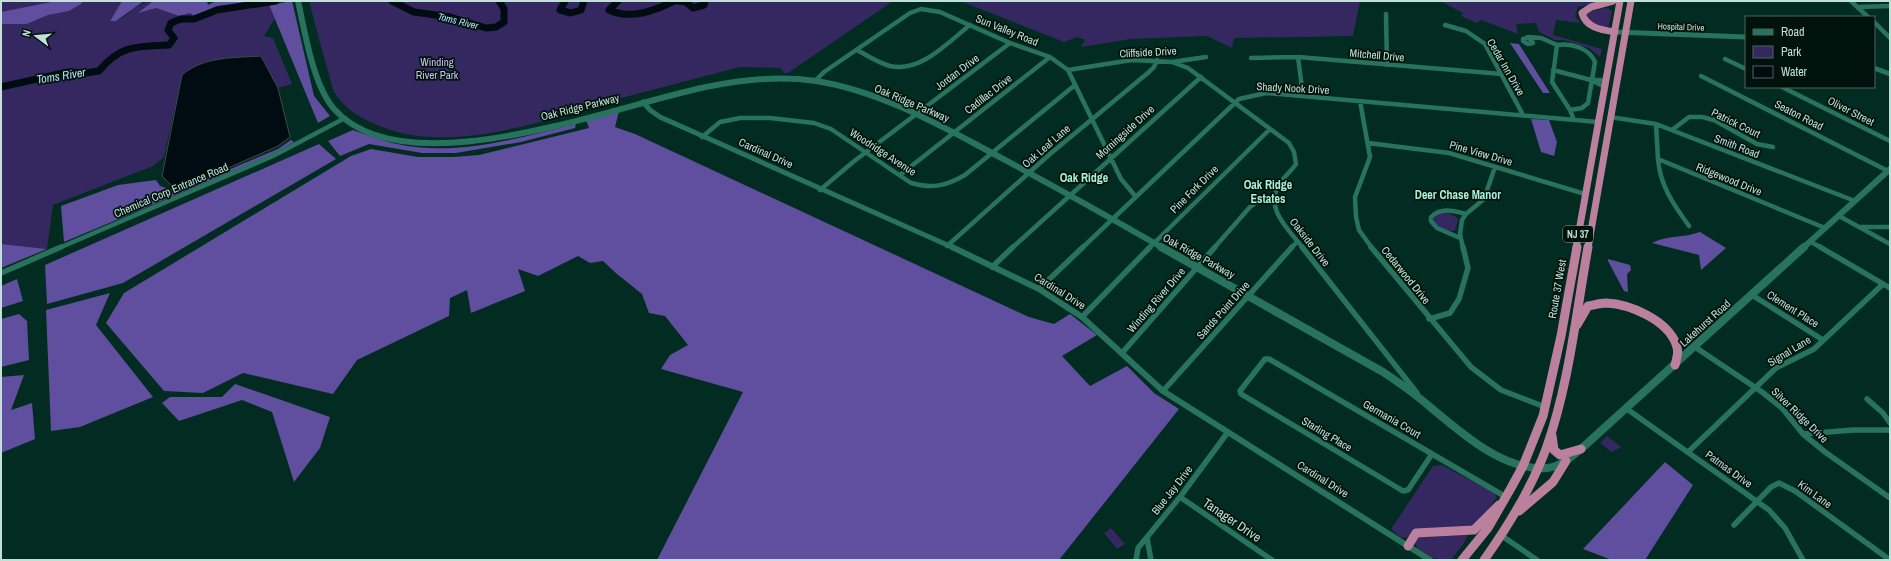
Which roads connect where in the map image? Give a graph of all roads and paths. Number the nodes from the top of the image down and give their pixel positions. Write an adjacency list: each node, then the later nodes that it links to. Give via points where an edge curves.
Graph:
1 (1613, 1): 13 (highway, via 1591,7 1582,14 1584,21 1590,25)
2 (1620, 1): 13 (highway, Route 37 West / NJ 37)
3 (1630, 1): 14 (highway, Route 37 West / NJ 37)
4 (1852, 1): 7 (street)
5 (299, 4): 50 (main road, Oak Ridge Parkway, via 321,89 332,108)
6 (1890, 6): 7 (street)
7 (1858, 7): 9 (street)
8 (1386, 14): 28 (street)
9 (1867, 16)
10 (1875, 23): 17 (street)
11 (970, 25): 18 (street, Sun Valley Road); 20 (street, Sun Valley Road, via 940,12 917,10); 20 (street, via 921,62 910,66 886,65)
12 (1445, 25): 33 (street, Cedar Inn Drive, via 1466,31 1480,39)
13 (1615, 32): 14 (street, Hospital Drive); 39 (highway, Route 37 West / NJ 37)
14 (1625, 33): 16 (street, Hospital Drive); 49 (highway, Route 37 West / NJ 37)
15 (1528, 37): 19 (street, via 1541,38)
16 (1745, 37)
17 (1890, 38)
18 (1010, 43): 21 (street, Sun Valley Road); 47 (street, Jordan Drive)
19 (1556, 46): 32 (street); 37 (street, via 1572,46 1592,54 1595,62)
20 (857, 50): 38 (street, Sun Valley Road)
21 (1050, 57): 31 (street, Sun Valley Road); 57 (street, Cadillac Drive)
22 (1206, 57): 27 (street, Cliffside Drive)
23 (1298, 57): 24 (street, Mitchell Drive); 28 (street, Mitchell Drive); 42 (street)
24 (1250, 58)
25 (1725, 59): 30 (street)
26 (1157, 60): 27 (street, Cliffside Drive); 31 (street, Cliffside Drive, via 1132,60); 51 (street, Oak Leaf Lane, via 1149,72)
27 (1172, 62): 36 (street, via 1188,68)
28 (1387, 64): 33 (street, Mitchell Drive)
29 (1875, 68): 34 (street)
30 (1745, 69)
31 (1068, 70): 40 (street, Sun Valley Road)
32 (1553, 70): 37 (street); 46 (street, via 1552,82)
33 (1502, 74): 48 (street, Cedar Inn Drive)
34 (1890, 74)
35 (1701, 76): 67 (street, Seaton Road)
36 (1201, 77): 45 (street); 64 (street, Morningside Drive)
37 (1592, 80): 39 (street); 46 (street, via 1587,105)
38 (815, 81): 44 (main road, Oak Ridge Parkway, via 746,79); 47 (main road, Oak Ridge Parkway, via 850,89)
39 (1605, 84): 53 (highway, Route 37 West / NJ 37)
40 (1075, 85): 51 (street, Sun Valley Road); 63 (street, Woodridge Avenue)
41 (1784, 88): 59 (street, Oliver Street)
42 (1303, 96): 43 (street, Shady Nook Drive); 45 (street, Shady Nook Drive, via 1259,93)
43 (1360, 101): 48 (street, Shady Nook Drive); 60 (street, Cedarwood Drive)
44 (643, 102): 50 (main road, Oak Ridge Parkway, via 499,139 450,144 428,144 381,136); 58 (street, Cardinal Drive, via 660,117)
45 (1235, 103): 55 (street); 73 (street, Shady Nook Drive)
46 (1570, 110): 52 (street)
47 (916, 114): 57 (main road, Oak Ridge Parkway); 62 (street, Jordan Drive)
48 (1524, 115): 52 (street, Shady Nook Drive)
49 (1610, 117): 54 (street, Smith Road); 99 (highway, Route 37 West / NJ 37)
50 (344, 118): 91 (street, Chemical Corp Entrance Road, via 274,156)
51 (1092, 118): 64 (street, Sun Valley Road); 68 (street, Oak Leaf Lane)
52 (1574, 120): 53 (street, Shady Nook Drive)
53 (1598, 122): 71 (highway, Route 37 West / NJ 37)
54 (1656, 124): 56 (street, Smith Road); 65 (street)
55 (1270, 128): 74 (street, via 1289,143 1296,156 1295,167 1276,191); 86 (street, Pine Fork Drive)
56 (1672, 130): 61 (street, Patrick Court, via 1689,117 1702,117 1714,120 1757,144); 75 (street, Smith Road)
57 (953, 133): 63 (main road, Oak Ridge Parkway); 69 (street, Cadillac Drive)
58 (702, 137): 62 (street, Woodridge Avenue, via 713,127 731,119 796,121 814,123 831,129); 70 (street, Cardinal Drive)
59 (1890, 141)
60 (1368, 143): 66 (street, Pine View Drive, via 1436,150); 98 (street, Cedarwood Drive, via 1370,158 1356,197 1356,224 1365,240)
61 (1773, 147)
62 (866, 152): 69 (street, Woodridge Avenue); 70 (street, Jordan Drive)
63 (992, 152): 68 (main road, Oak Ridge Parkway); 69 (street, Woodridge Avenue, via 965,175 942,187 923,186)
64 (1111, 157): 72 (street, Morningside Drive); 73 (street, Sun Valley Road, via 1121,179)
65 (1658, 159): 79 (street, via 1664,189); 82 (street, Ridgewood Drive)
66 (1495, 167): 71 (street, Pine View Drive); 76 (street, via 1484,198)
67 (1889, 170): 75 (main road, Lakehurst Road)
68 (1029, 173): 72 (main road, Oak Ridge Parkway); 88 (street, Oak Leaf Lane)
69 (900, 175)
70 (820, 190): 88 (street, Cardinal Drive)
71 (1585, 194): 109 (highway, Route 37 West / NJ 37, via 1561,338)
72 (1070, 195): 78 (main road, Oak Ridge Parkway); 89 (street, Morningside Drive)
73 (1136, 197): 78 (street, Shady Nook Drive)
74 (1275, 198): 84 (street, Oakside Drive, via 1277,215); 90 (street, Winding River Drive, via 1259,201 1250,207)
75 (1855, 201): 77 (main road, Lakehurst Road)
76 (1466, 214): 83 (street, via 1462,219); 83 (street, via 1437,211 1431,217 1437,228)
77 (1839, 216): 80 (street); 82 (main road, Lakehurst Road)
78 (1113, 219): 86 (main road, Oak Ridge Parkway); 94 (street, Shady Nook Drive)
79 (1689, 226)
80 (1859, 227): 81 (street); 87 (street)
81 (1890, 227)
82 (1826, 228): 85 (main road, Lakehurst Road)
83 (1460, 238): 98 (street, via 1468,268 1457,304 1450,313)
84 (1298, 242): 96 (street, Sands Point Drive); 108 (street, Oakside Drive)
85 (1811, 242): 92 (street); 95 (main road, Lakehurst Road)
86 (1154, 243): 90 (main road, Oak Ridge Parkway); 97 (street, Pine Fork Drive)
87 (1890, 244)
88 (947, 246): 89 (street, Cardinal Drive)
89 (992, 267): 94 (street, Cardinal Drive)
90 (1198, 267): 96 (main road, Oak Ridge Parkway); 102 (street, Winding River Drive)
91 (1, 273)
92 (1883, 284): 93 (street); 100 (street, Signal Lane)
93 (1890, 288)
94 (1039, 289): 97 (street, Cardinal Drive)
95 (1752, 295): 100 (street, Clement Place); 101 (main road, Lakehurst Road)
96 (1249, 296): 105 (street, Sands Point Drive); 108 (main road, Oak Ridge Parkway, via 1383,372)
97 (1082, 317): 102 (street, Cardinal Drive)
98 (1429, 319): 109 (street, Cedarwood Drive, via 1481,376 1501,390)
99 (1573, 333): 103 (highway, via 1588,306 1608,303 1628,308 1646,316 1669,332 1677,345); 114 (highway, Route 37 West / NJ 37, via 1563,391)
100 (1823, 340): 104 (street, Signal Lane, via 1814,349 1776,368)
101 (1695, 347): 103 (main road, Lakehurst Road); 104 (street, Silver Ridge Drive)
102 (1122, 353): 105 (street, Cardinal Drive)
103 (1676, 365): 110 (main road, Lakehurst Road)
104 (1755, 388): 115 (street, Silver Ridge Drive, via 1782,408); 117 (street, Signal Lane)
105 (1163, 391): 113 (street, Cardinal Drive)
106 (1240, 392): 118 (street, Germania Court, via 1267,358); 118 (street, Starling Place, via 1405,491)
107 (1867, 399): 111 (street)
108 (1422, 400): 120 (main road, Oak Ridge Parkway, via 1466,435 1511,462)
109 (1545, 407): 120 (highway, Route 37 West / NJ 37)
110 (1627, 409): 116 (main road, Lakehurst Road); 117 (street, Patmas Drive)
111 (1890, 422)
112 (1890, 430): 115 (street)
113 (1228, 432): 122 (street, Blue Jay Drive); 130 (street, Cardinal Drive)
114 (1552, 432): 116 (highway, via 1556,453 1567,454); 121 (highway, Route 37 West / NJ 37)
115 (1803, 434): 123 (street, Silver Ridge Drive)
116 (1581, 449): 119 (main road, Lakehurst Road)
117 (1688, 452): 125 (street, Patmas Drive)
118 (1432, 454): 124 (street, Germania Court)
119 (1566, 461): 121 (main road, Lakehurst Road); 126 (highway, via 1563,470 1536,499)
120 (1523, 466): 121 (main road, Lakehurst Road); 124 (highway, Route 37 West / NJ 37)
121 (1538, 468): 126 (highway, Route 37 West / NJ 37)
122 (1180, 498): 129 (street, Blue Jay Drive); 133 (street, Tanager Drive)
123 (1890, 498)
124 (1505, 499): 130 (highway, via 1474,530 1416,533); 135 (highway, Route 37 West / NJ 37, via 1488,528)
125 (1757, 501): 127 (street, Kim Lane); 138 (street, Patmas Drive, via 1778,518); 139 (street, Kim Lane, via 1775,483 1779,483)
126 (1516, 514): 128 (highway, Route 37 West / NJ 37)
127 (1734, 525)
128 (1502, 536): 136 (highway, Route 37 West / NJ 37); 137 (street)
129 (1147, 538): 131 (street, Blue Jay Drive, via 1138,548); 132 (street)
130 (1408, 546): 134 (street, Cardinal Drive)
131 (1136, 560)
132 (1152, 560)
133 (1272, 560)
134 (1430, 560)
135 (1462, 560)
136 (1484, 560)
137 (1537, 560)
138 (1803, 560)
139 (1890, 560)

